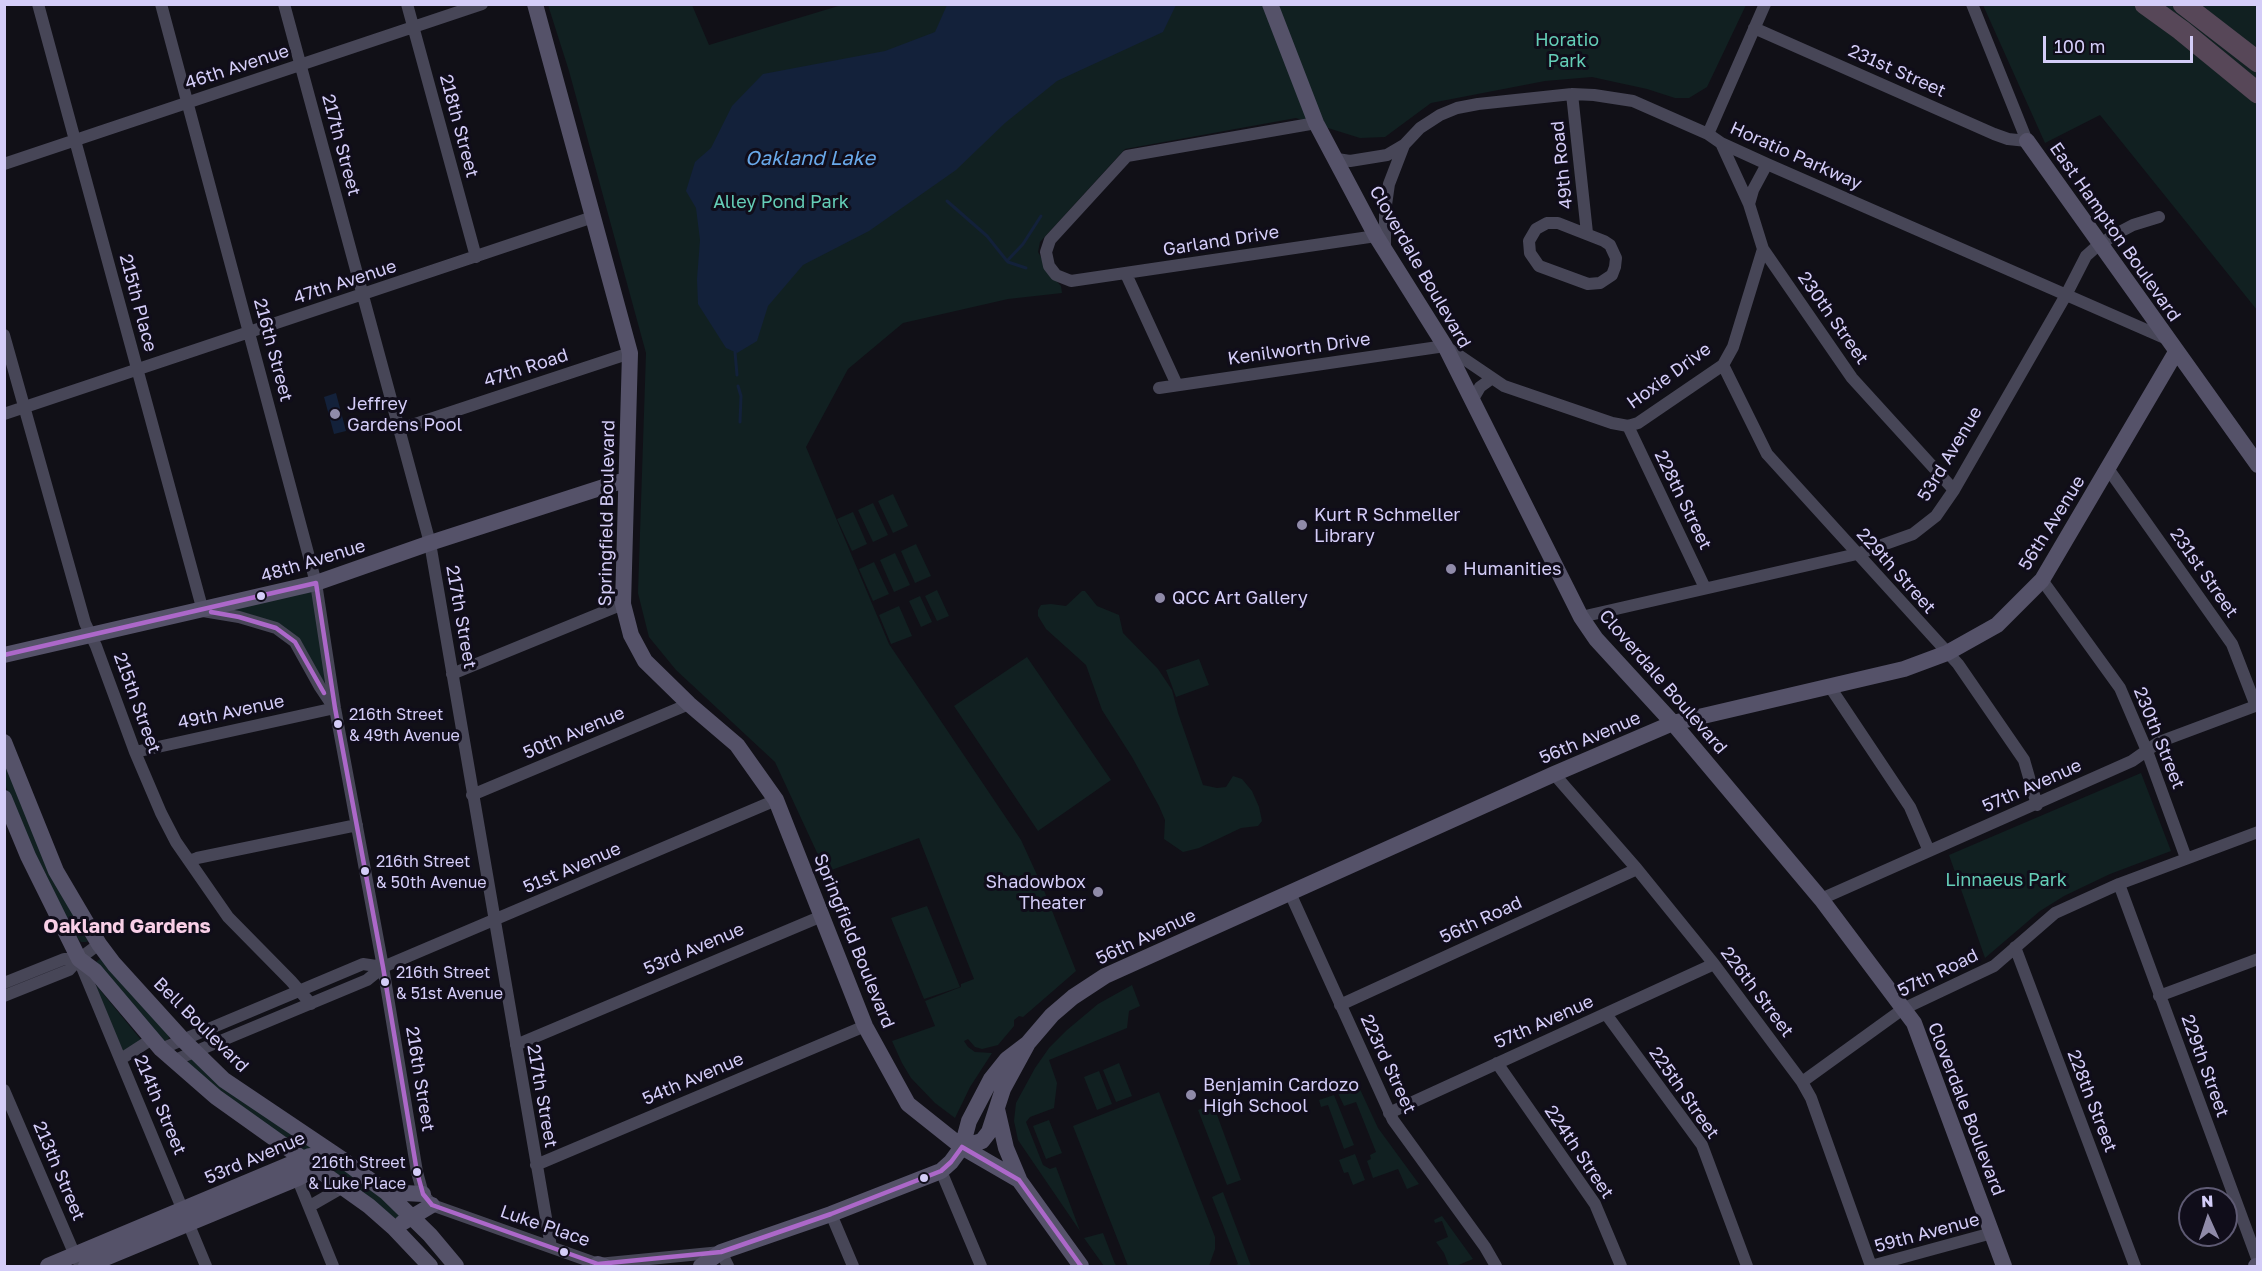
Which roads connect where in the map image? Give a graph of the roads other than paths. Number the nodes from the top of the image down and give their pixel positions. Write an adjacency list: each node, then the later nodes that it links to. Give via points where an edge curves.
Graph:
1 (38, 4): 21 (street, 215th Place)
2 (161, 4): 18 (street, 216th Street)
3 (284, 4): 15 (street, 217th Street)
4 (407, 4): 12 (street, 218th Street)
5 (482, 4): 12 (street, 46th Avenue)
6 (536, 4): 29 (street, Springfield Boulevard)
7 (1270, 4): 19 (street, Cloverdale Boulevard)
8 (1765, 4): 13 (street)
9 (1972, 4): 22 (street, East Hampton Boulevard)
10 (2145, 4): 16 (highway)
11 (2183, 4): 14 (highway)
12 (414, 28): 15 (street, 46th Avenue); 35 (street, 218th Street)
13 (1754, 28): 20 (street); 22 (street, 231st Street, via 1994,134)
14 (2258, 62)
15 (301, 65): 18 (street, 46th Avenue); 37 (street, 217th Street)
16 (2258, 93)
17 (1572, 94): 20 (street, Horatio Parkway, via 1633,101); 24 (street, Horatio Parkway, via 1457,108 1420,128); 31 (street, 49th Road)
18 (188, 103): 21 (street, 46th Avenue); 39 (street, 216th Street)
19 (1316, 123): 25 (street, Cloverdale Boulevard); 36 (street, Garland Drive, via 1127,156 1050,240 1046,252 1056,275 1071,280)
20 (1708, 134): 23 (street, Horatio Parkway)
21 (74, 140): 26 (street, 46th Avenue); 45 (street, 215th Place)
22 (2027, 141): 33 (street, East Hampton Boulevard)
23 (1720, 142): 27 (street, Horatio Parkway); 28 (street, 230th Street)
24 (1404, 145): 25 (street, Horatio Parkway, via 1387,156); 32 (street, Horatio Parkway, via 1389,184)
25 (1336, 159): 32 (street, Cloverdale Boulevard)
26 (4, 164)
27 (1767, 164): 28 (street); 38 (street, Horatio Parkway)
28 (1749, 204): 34 (street, 230th Street)
29 (593, 217): 35 (street, 47th Avenue); 43 (street, Springfield Boulevard)
30 (2159, 217): 33 (street, 53rd Avenue, via 2133,225)
31 (1587, 233): 31 (street, 49th Road, via 1547,223 1532,234 1530,254 1539,266 1588,284 1600,284 1612,274 1616,258 1610,245)
32 (1381, 243): 36 (street, Garland Drive); 41 (street, Cloverdale Boulevard)
33 (2101, 243): 38 (street, 53rd Avenue, via 2086,256); 42 (street, East Hampton Boulevard)
34 (1763, 249): 44 (street, Hoxie Drive, via 1733,347); 57 (street, 230th Street, via 1852,378)
35 (476, 257): 37 (street, 47th Avenue)
36 (1126, 274): 47 (street)
37 (363, 295): 39 (street, 47th Avenue); 53 (street, 217th Street)
38 (2066, 296): 42 (street, Horatio Parkway); 57 (street, 53rd Avenue)
39 (250, 332): 45 (street, 47th Avenue); 61 (street, 216th Street)
40 (4, 335): 50 (street, 215th Street)
41 (1445, 346): 46 (street, Hoxie Drive); 47 (street, Kenilworth Drive); 49 (street, Cloverdale Boulevard)
42 (2171, 346): 54 (street, East Hampton Boulevard); 55 (street, 56th Avenue)
43 (630, 352): 53 (street, 47th Road); 56 (street, Springfield Boulevard)
44 (1723, 365): 52 (street, Hoxie Drive); 59 (street, 229th Street, via 1767,454)
45 (137, 370): 50 (street, 47th Avenue); 64 (street, 215th Place)
46 (1491, 379): 49 (street); 52 (street, Hoxie Drive)
47 (1177, 385): 48 (street, Kenilworth Drive)
48 (1159, 388)
49 (1473, 399): 65 (street, Cloverdale Boulevard)
50 (24, 407): 51 (street, 47th Avenue); 66 (street, 215th Street)
51 (4, 414)
52 (1628, 426): 62 (street, 228th Street)
53 (400, 429): 58 (street, 217th Street)
54 (2258, 465)
55 (2109, 470): 60 (street, 56th Avenue); 72 (street, 231st Street, via 2232,644)
56 (625, 480): 58 (street, 48th Avenue); 63 (street, Springfield Boulevard)
57 (1954, 490): 59 (street, 53rd Avenue, via 1936,516 1913,534)
58 (430, 543): 61 (street, 48th Avenue); 69 (street, 217th Street)
59 (1857, 554): 62 (street, 53rd Avenue); 67 (street, 229th Street)
60 (2042, 580): 67 (street, 56th Avenue, via 1997,625); 76 (street, 230th Street, via 2120,688)
61 (316, 583): 64 (street, 48th Avenue); 73 (street, 216th Street)
62 (1705, 588): 65 (street, 53rd Avenue)
63 (623, 604): 69 (street); 71 (street, Springfield Boulevard, via 631,634 645,661)
64 (203, 611): 66 (street, 48th Avenue); 73 (street, 216th Street, via 239,616 276,628 295,642)
65 (1581, 617): 74 (street, Cloverdale Boulevard, via 1596,639)
66 (90, 636): 68 (street, 48th Avenue); 77 (street, 215th Street)
67 (1947, 653): 70 (street, 56th Avenue, via 1904,669); 82 (street, 229th Street, via 2024,760)
68 (4, 654)
69 (452, 674): 79 (street, 217th Street)
70 (1830, 687): 74 (street, 56th Avenue); 85 (street, via 1910,807)
71 (689, 704): 79 (street, 50th Avenue); 81 (street, Springfield Boulevard, via 737,745)
72 (2257, 705): 76 (street, 57th Avenue, via 2159,742)
73 (335, 708): 77 (street, 49th Avenue); 83 (street, 216th Street)
74 (1673, 723): 78 (street, 56th Avenue); 91 (street, Cloverdale Boulevard)
75 (4, 742): 94 (street, Bell Boulevard, via 56,871)
76 (2147, 751): 82 (street, 57th Avenue); 86 (street, 230th Street)
77 (135, 752): 87 (street, 215th Street, via 161,813)
78 (1554, 774): 88 (street, 226th Street); 90 (street, 56th Avenue)
79 (472, 795): 93 (street, 217th Street)
80 (4, 798): 96 (street)
81 (776, 801): 92 (street, Springfield Boulevard); 93 (street, 51st Avenue)
82 (2037, 805): 85 (street, 57th Avenue)
83 (357, 825): 87 (street); 99 (street, 216th Street)
84 (2258, 832): 86 (street, 57th Road)
85 (1929, 851): 91 (street, 57th Avenue)
86 (2186, 858): 89 (street, 57th Road)
87 (189, 861): 101 (street, 215th Street, via 228,917)
88 (1637, 869): 98 (street, 226th Street); 105 (street, 56th Road)
89 (2119, 884): 95 (street, 57th Road, via 2055,913); 103 (street, 229th Street)
90 (1290, 893): 105 (street, 223rd Street); 110 (street, 56th Avenue, via 1105,976 1052,1015)
91 (1821, 899): 106 (street, Cloverdale Boulevard)
92 (822, 916): 108 (street, Springfield Boulevard); 112 (street, 53rd Avenue)
93 (494, 921): 99 (street, 51st Avenue); 112 (street, 217th Street)
94 (99, 944): 96 (street); 109 (street, Bell Boulevard)
95 (2015, 947): 106 (street, 57th Road, via 1994,966); 155 (street, 228th Street)
96 (78, 959): 100 (street, via 64,959); 102 (street, via 69,970); 111 (street, via 94,971); 114 (street, 214th Street)
97 (2258, 959): 103 (street)
98 (1714, 964): 107 (street, 57th Avenue); 117 (street, 226th Street)
99 (383, 967): 101 (street, 51st Avenue, via 363,964); 104 (street, 51st Avenue, via 367,980); 129 (street, 216th Street, via 417,1172)
100 (4, 983)
101 (301, 992): 104 (street, 215th Street); 109 (street, 51st Avenue)
102 (4, 996)
103 (2159, 996): 138 (street, 229th Street)
104 (311, 1004): 113 (street, 51st Avenue)
105 (1340, 1005): 120 (street, 223rd Street)
106 (1903, 1009): 117 (street, 57th Road); 135 (street, Cloverdale Boulevard, via 1914,1023)
107 (1606, 1014): 116 (street, 57th Avenue); 152 (street, 225th Street, via 1702,1145)
108 (865, 1026): 121 (street, Springfield Boulevard, via 908,1104); 123 (street, 54th Avenue)
109 (183, 1040): 111 (street, 51st Avenue); 113 (street, Bell Boulevard)
110 (1028, 1042): 119 (street, 56th Avenue); 121 (street, 56th Avenue, via 1007,1059 991,1080 969,1121)
111 (156, 1044): 114 (street, 51st Avenue); 115 (street)
112 (516, 1045): 123 (street, 217th Street)
113 (196, 1052): 115 (street, 51st Avenue); 122 (street, Bell Boulevard, via 224,1080)
114 (121, 1059): 132 (street, 214th Street)
115 (175, 1060): 124 (street)
116 (1497, 1063): 120 (street, 57th Avenue); 151 (street, 224th Street, via 1595,1204)
117 (1802, 1082): 153 (street, 226th Street)
118 (4, 1090): 139 (street, 213th Street)
119 (997, 1108): 121 (street, 56th Avenue, via 982,1141); 126 (street, via 1006,1148)
120 (1389, 1113): 150 (street, 223rd Street)
121 (962, 1147): 125 (street, 56th Avenue); 126 (street, Springfield Boulevard)
122 (325, 1148): 124 (street, 53rd Avenue); 128 (street, Bell Boulevard)
123 (536, 1165): 136 (street, 217th Street)
124 (302, 1168): 127 (street); 130 (street); 132 (street, 53rd Avenue)
125 (941, 1171): 131 (street, 56th Avenue); 148 (street)
126 (1019, 1180): 149 (street, Springfield Boulevard)
127 (343, 1187): 130 (street); 134 (street)
128 (386, 1192): 129 (street); 133 (street, Bell Boulevard)
129 (428, 1200): 133 (street); 136 (street, Luke Place)
130 (310, 1206): 143 (street)
131 (831, 1214): 137 (street, 56th Avenue); 147 (street)
132 (186, 1216): 139 (street, 53rd Avenue); 142 (street, 214th Street)
133 (412, 1217): 134 (street); 145 (street, Bell Boulevard)
134 (394, 1228): 144 (street)
135 (1992, 1233): 153 (street, 59th Avenue); 154 (street, Cloverdale Boulevard)
136 (551, 1247): 140 (street, Luke Place)
137 (724, 1259): 140 (street, Luke Place); 146 (street, 56th Avenue)
138 (2258, 1261)
139 (80, 1263): 141 (street, 53rd Avenue)
140 (601, 1265)
141 (48, 1266)
142 (206, 1266)
143 (333, 1266)
144 (430, 1266)
145 (456, 1266)
146 (701, 1266)
147 (853, 1266)
148 (981, 1266)
149 (1081, 1266)
150 (1496, 1266)
151 (1621, 1266)
152 (1747, 1266)
153 (1871, 1266)
154 (2004, 1266)
155 (2135, 1266)

